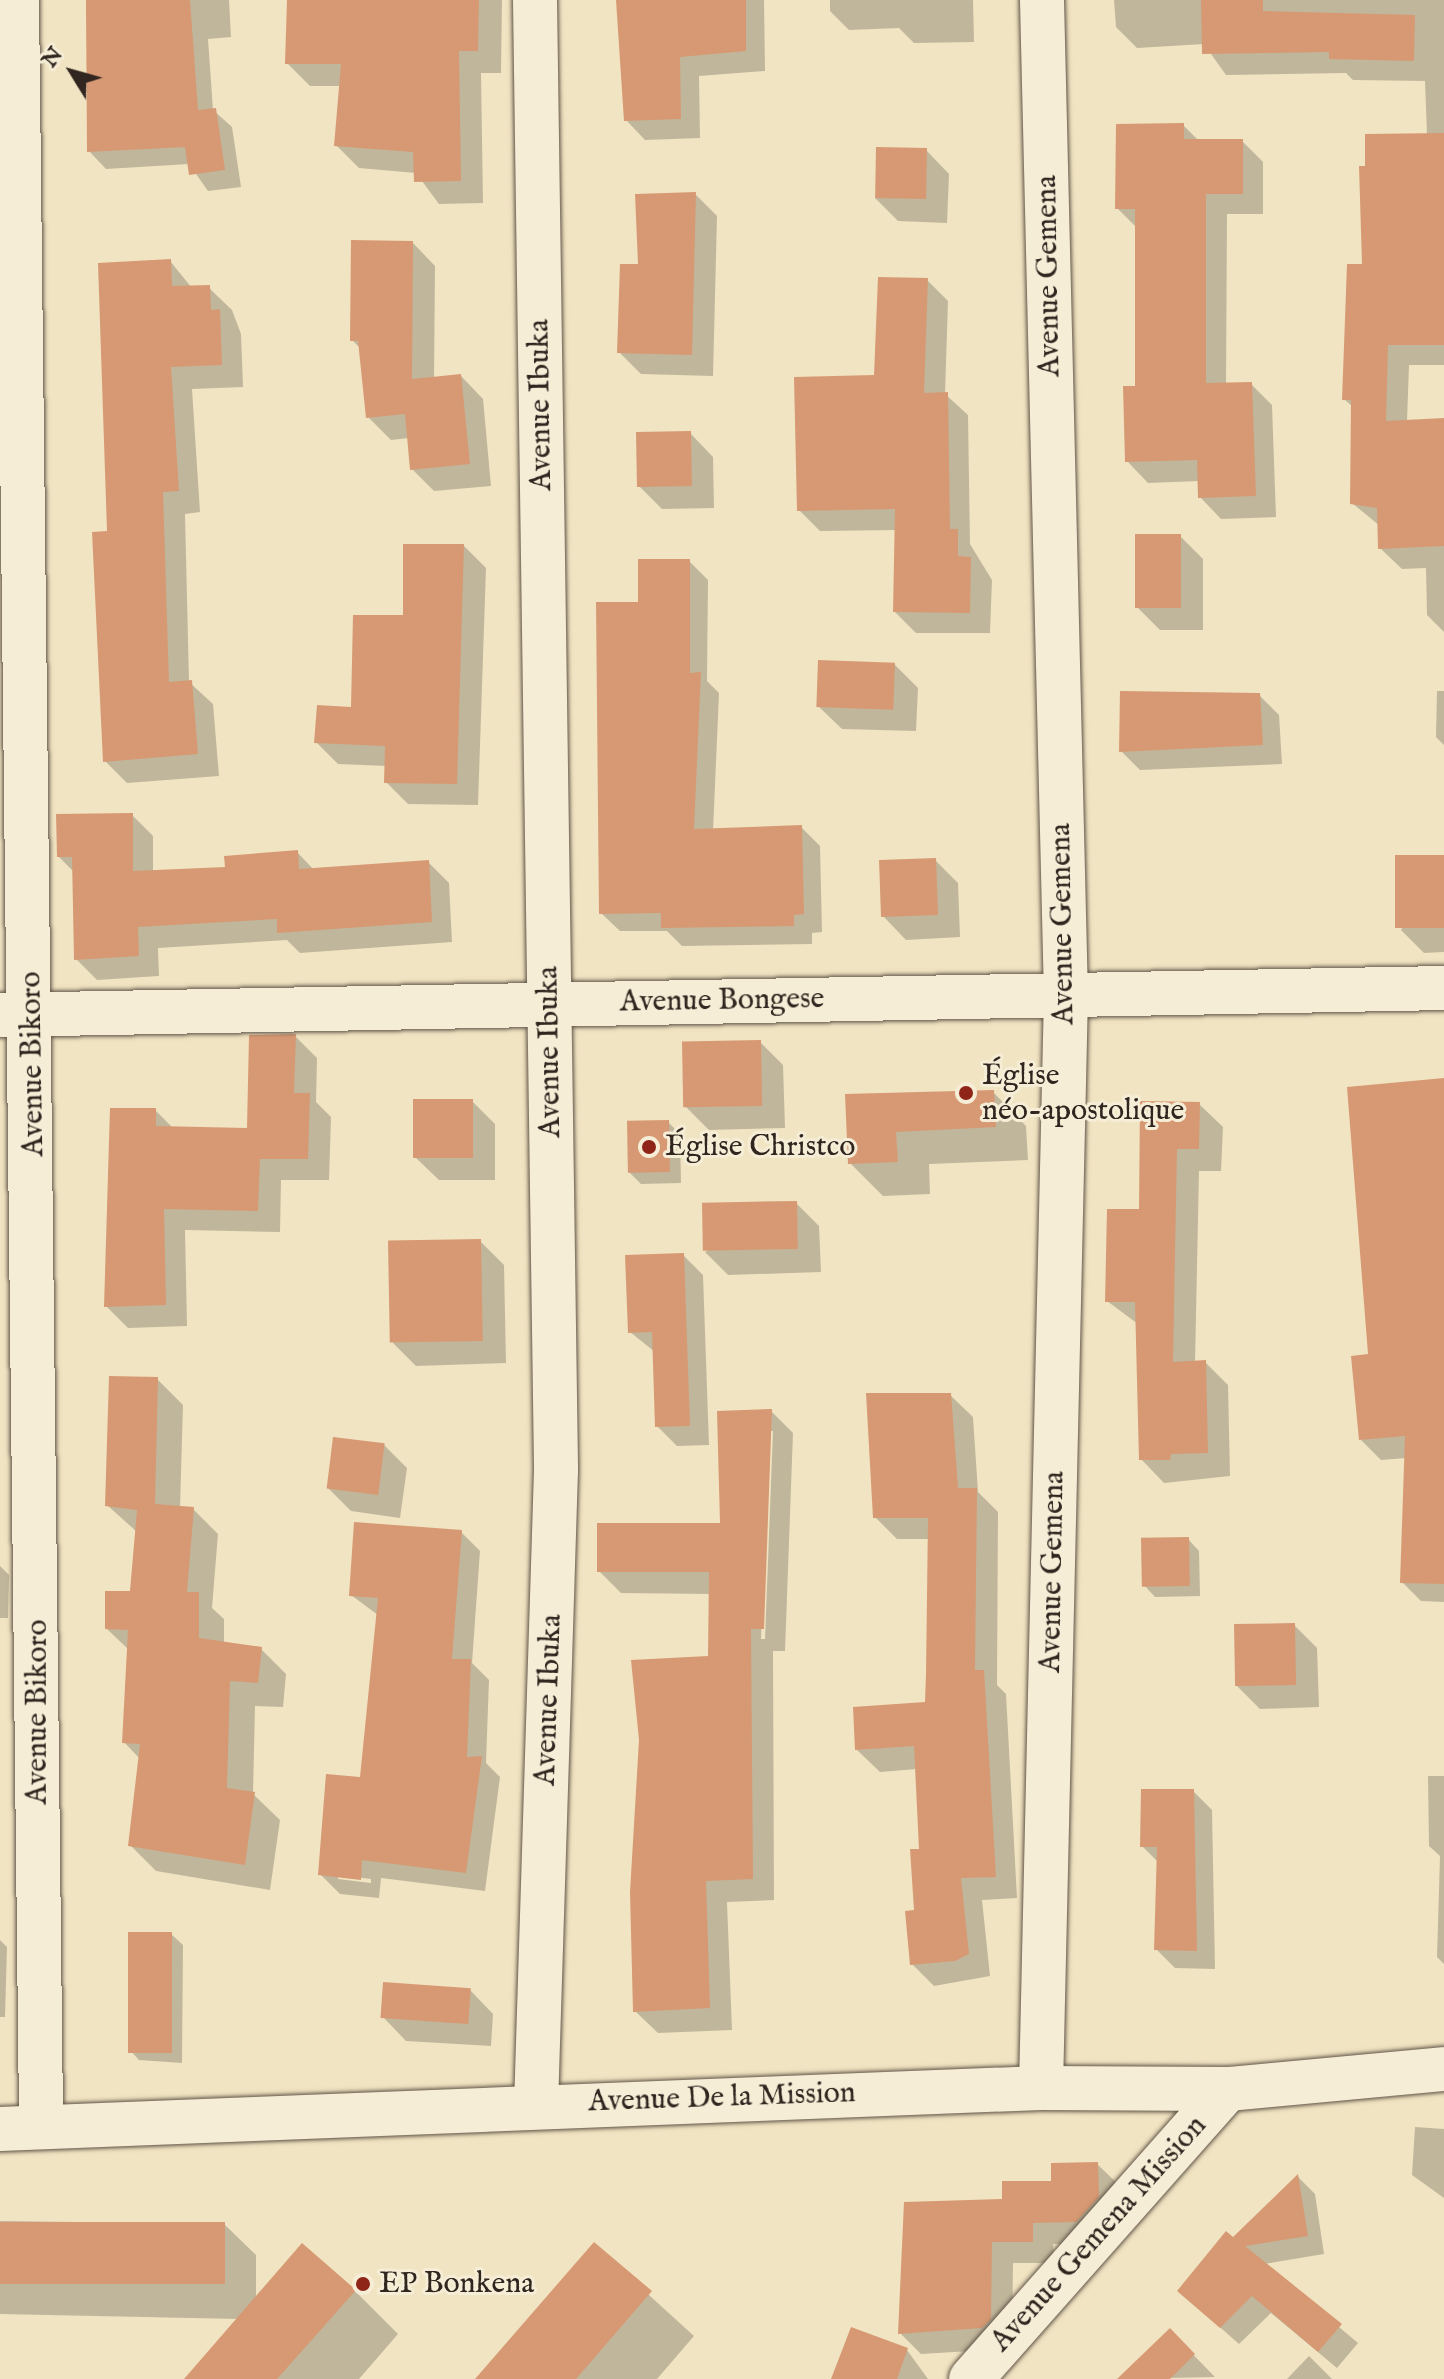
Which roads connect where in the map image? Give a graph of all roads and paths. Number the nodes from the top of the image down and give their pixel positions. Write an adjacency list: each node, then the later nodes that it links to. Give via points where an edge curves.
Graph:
1 (17, 0): 7 (street, Avenue Bikoro)
2 (535, 0): 6 (street, Avenue Ibuka)
3 (1042, 0): 5 (street, Avenue Gemena)
4 (1444, 988): 5 (street, Avenue Bongese)
5 (1066, 997): 6 (street, Avenue Bongese); 9 (street, Avenue Gemena)
6 (550, 1003): 7 (street, Avenue Bongese); 11 (street, Avenue Ibuka, via 556,1470)
7 (16, 1014): 12 (street, Avenue Bikoro)
8 (1444, 2069): 10 (street, Avenue De la Mission)
9 (1041, 2088): 10 (street, Avenue De la Mission); 11 (street, Avenue De la Mission)
10 (1228, 2089): 13 (street, Avenue Gemena Mission)
11 (536, 2105): 12 (street, Avenue De la Mission)
12 (20, 2128)
13 (971, 2379)

